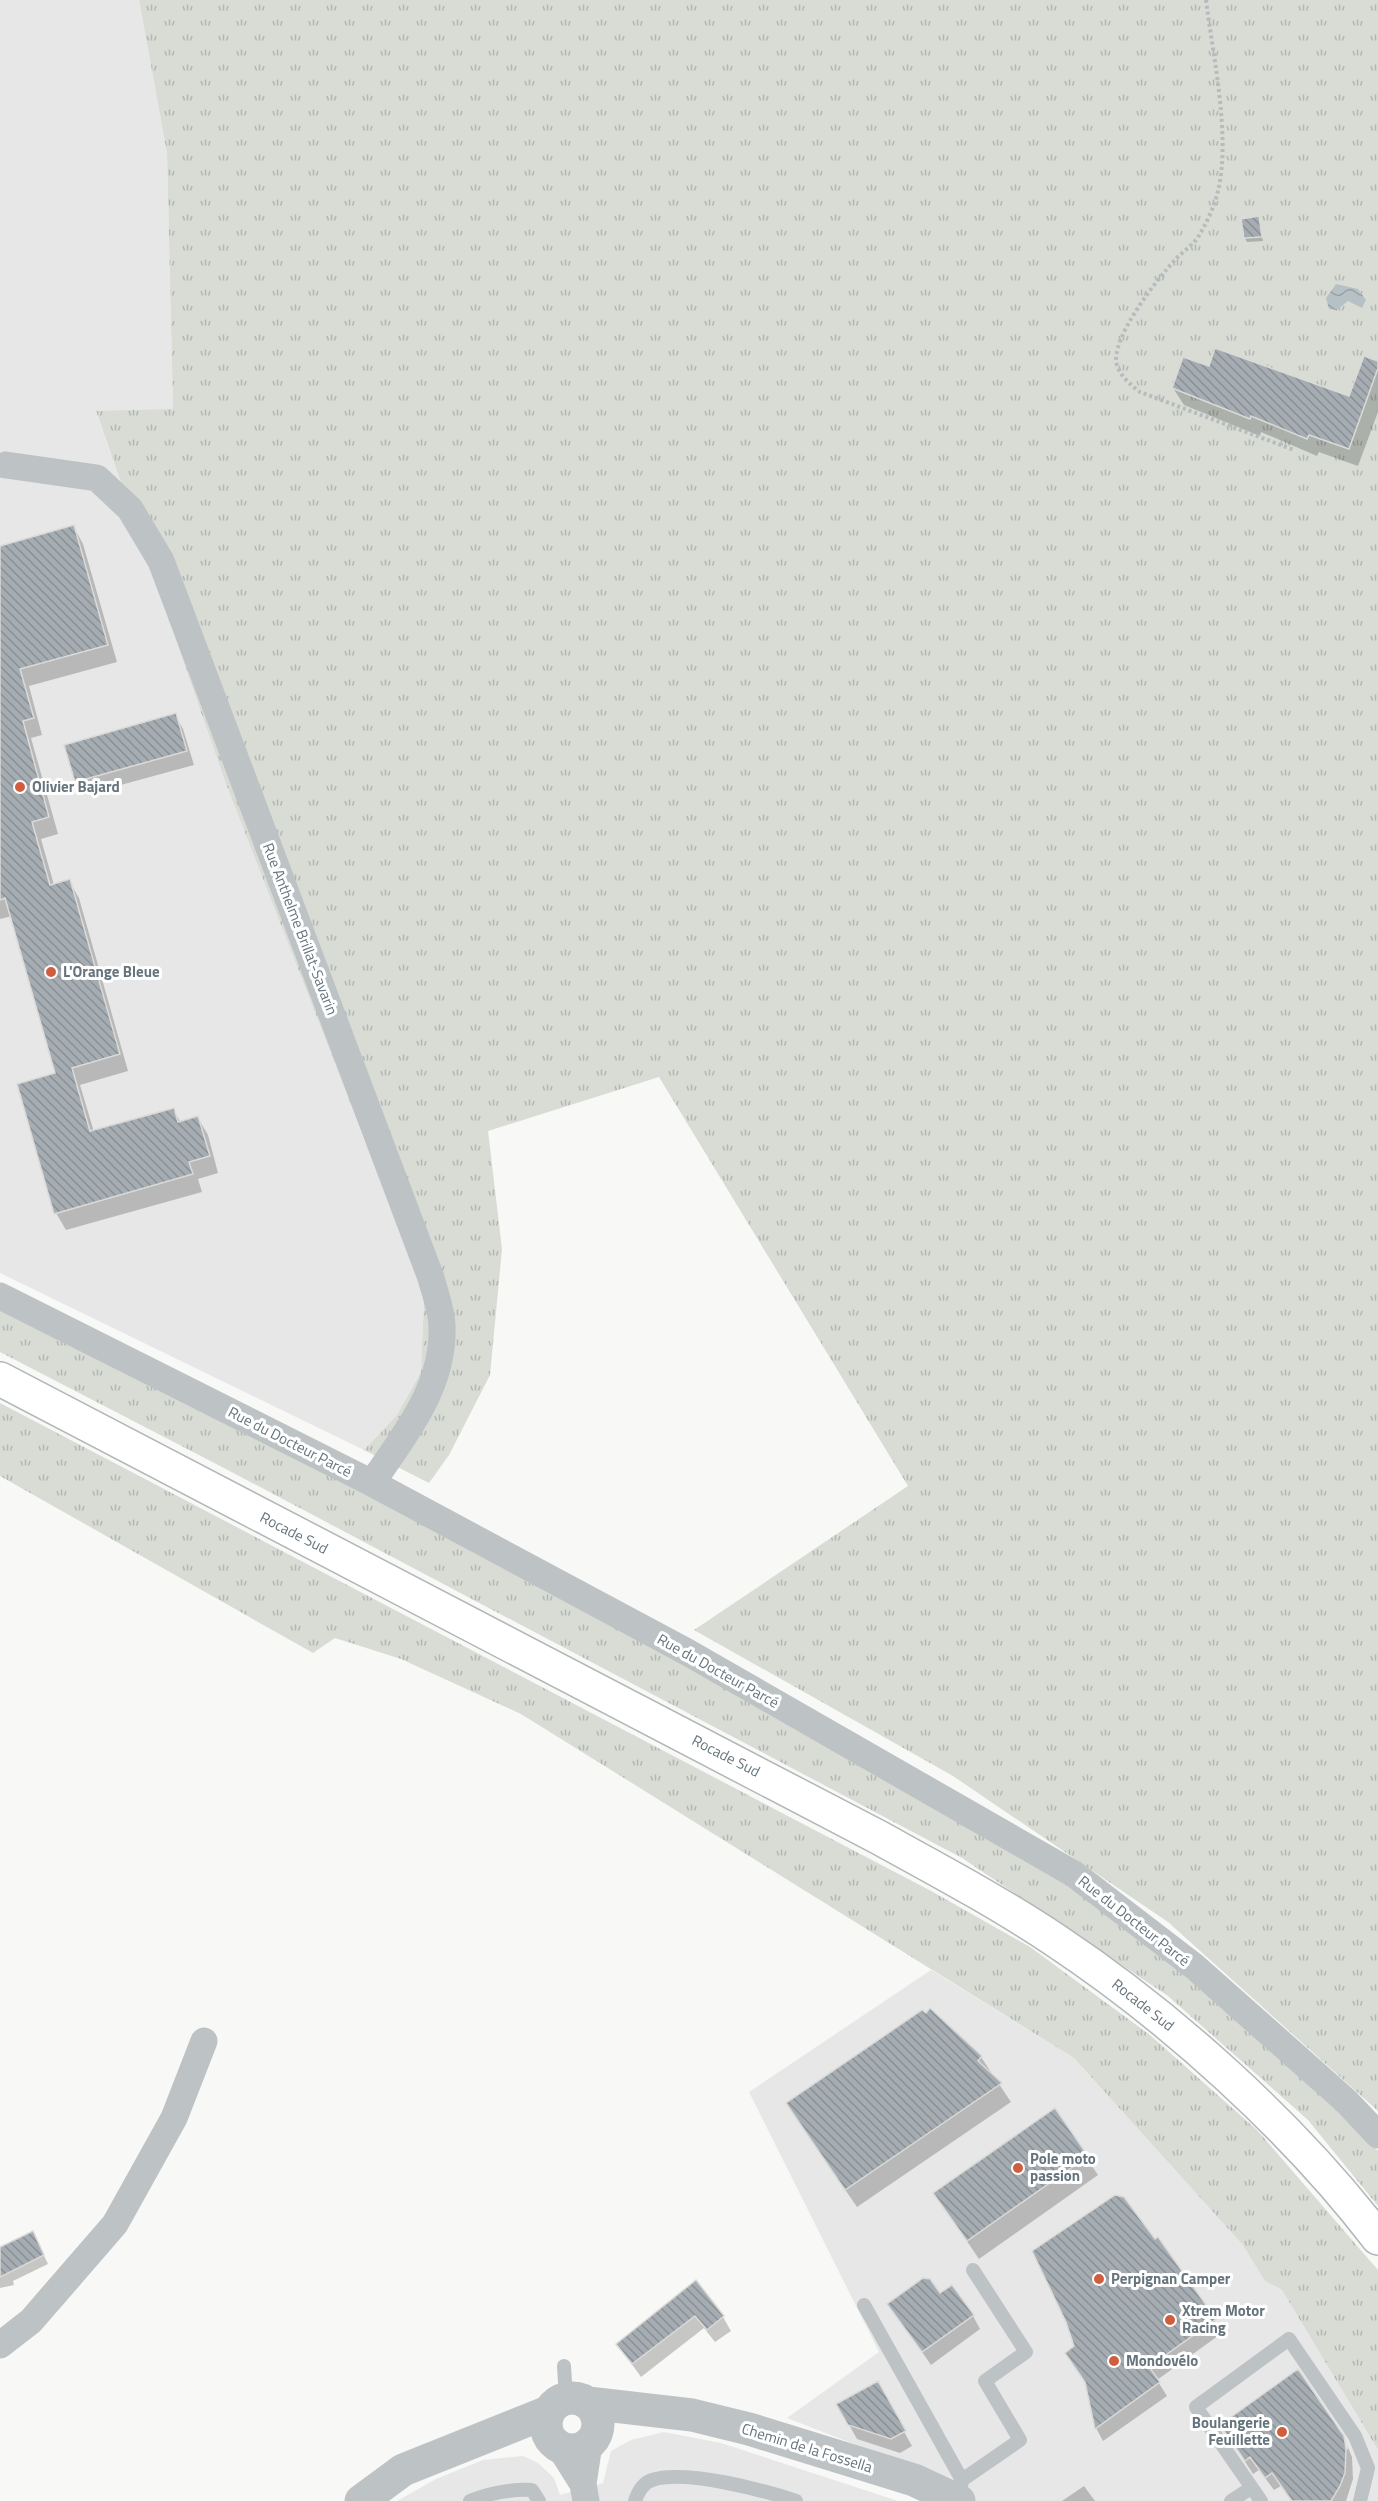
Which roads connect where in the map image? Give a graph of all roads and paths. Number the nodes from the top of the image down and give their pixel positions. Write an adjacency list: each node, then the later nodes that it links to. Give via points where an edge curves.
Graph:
1 (1206, 0): 2 (path, via 1223,156 1218,190 1197,239 1143,298 1116,350 1116,364 1125,380 1140,392)
2 (1294, 450)
3 (3, 466): 6 (street, Rue Anthelme Brillat-Savarin, via 97,478 130,508 161,561 431,1278 442,1325 439,1365 424,1404)
4 (0, 1296): 6 (street, Rue du Docteur Parcé)
5 (0, 1379): 9 (main road, Rocade Sud, via 878,1837 1055,1940 1192,2044 1307,2154)
6 (372, 1483): 8 (street, Rue du Docteur Parcé, via 687,1652 1074,1874 1195,1967)
7 (204, 2041): 12 (street, via 174,2118 115,2224 31,2321)
8 (1378, 2134)
9 (1378, 2238)
10 (973, 2270): 17 (lane, via 1026,2352 985,2381 1020,2440)
11 (864, 2305): 17 (lane)
12 (0, 2345)
13 (564, 2366): 14 (lane)
14 (572, 2425): 16 (street); 17 (street, Chemin de la Fossella, via 651,2411 692,2415); 18 (street, Chemin de la Fossella, via 469,2443 403,2470)
15 (1251, 2487): 23 (lane); 24 (lane); 25 (lane, via 1196,2407 1289,2339 1354,2436 1368,2468)
16 (584, 2492)
17 (960, 2494)
18 (361, 2501)
19 (470, 2501): 20 (lane, via 517,2489 532,2490)
20 (539, 2501)
21 (635, 2501): 22 (lane, via 638,2490 651,2480 679,2478 716,2481)
22 (796, 2501)
23 (1232, 2501)
24 (1261, 2501)
25 (1360, 2501)

